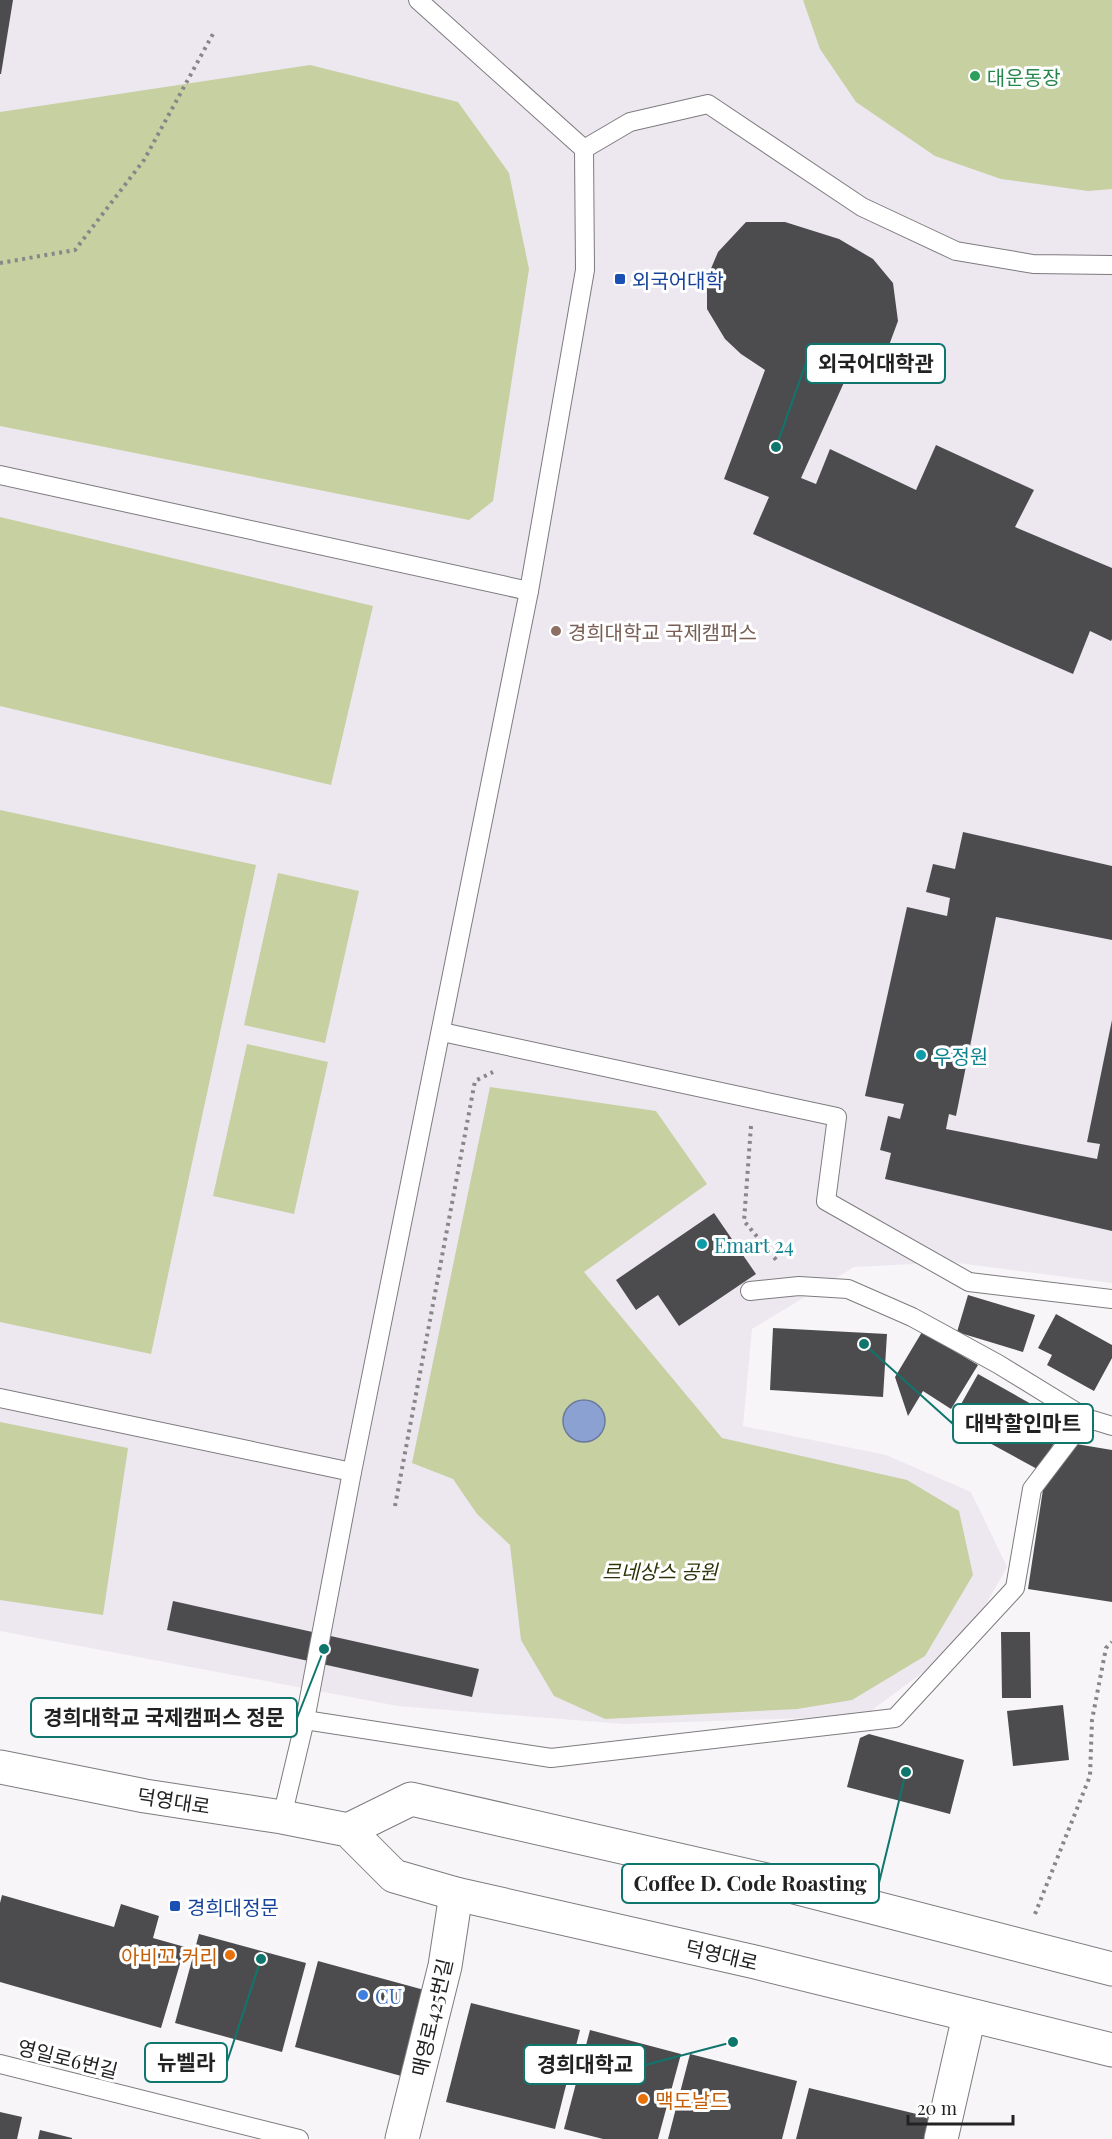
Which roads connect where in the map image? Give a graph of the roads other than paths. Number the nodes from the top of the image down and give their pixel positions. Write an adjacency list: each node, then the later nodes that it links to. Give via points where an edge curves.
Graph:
1 (418, 0): 2 (lane)
2 (584, 149): 3 (lane, via 630,122 708,104 862,207 956,251 1033,264); 5 (lane, via 585,270)
3 (1112, 265)
4 (0, 475): 5 (lane)
5 (530, 591): 6 (lane)
6 (442, 1032): 8 (lane, via 837,1118 826,1201 969,1282); 12 (lane)
7 (750, 1291): 10 (lane, via 799,1286 848,1289 912,1317)
8 (1112, 1299)
9 (0, 1398): 12 (lane)
10 (1086, 1418): 11 (lane); 13 (lane, via 1032,1489 1015,1588 895,1718 551,1758)
11 (1112, 1426)
12 (352, 1472): 13 (lane)
13 (304, 1720): 15 (lane)
14 (0, 1767): 15 (main road, 덕영대로, via 145,1796)
15 (282, 1817): 16 (main road, 덕영대로)
16 (348, 1830): 17 (main road, 덕영대로, via 394,1876); 18 (main road, via 411,1799 771,1881)
17 (456, 1894): 19 (main road, 덕영대로, via 755,1962); 23 (main road, 매영로425번길, via 445,1966)
18 (1112, 1969)
19 (969, 2016): 20 (main road, 덕영대로); 24 (main road)
20 (1112, 2050)
21 (0, 2064): 22 (lane, 영일로6번길)
22 (299, 2139)
23 (402, 2139)
24 (941, 2139)

